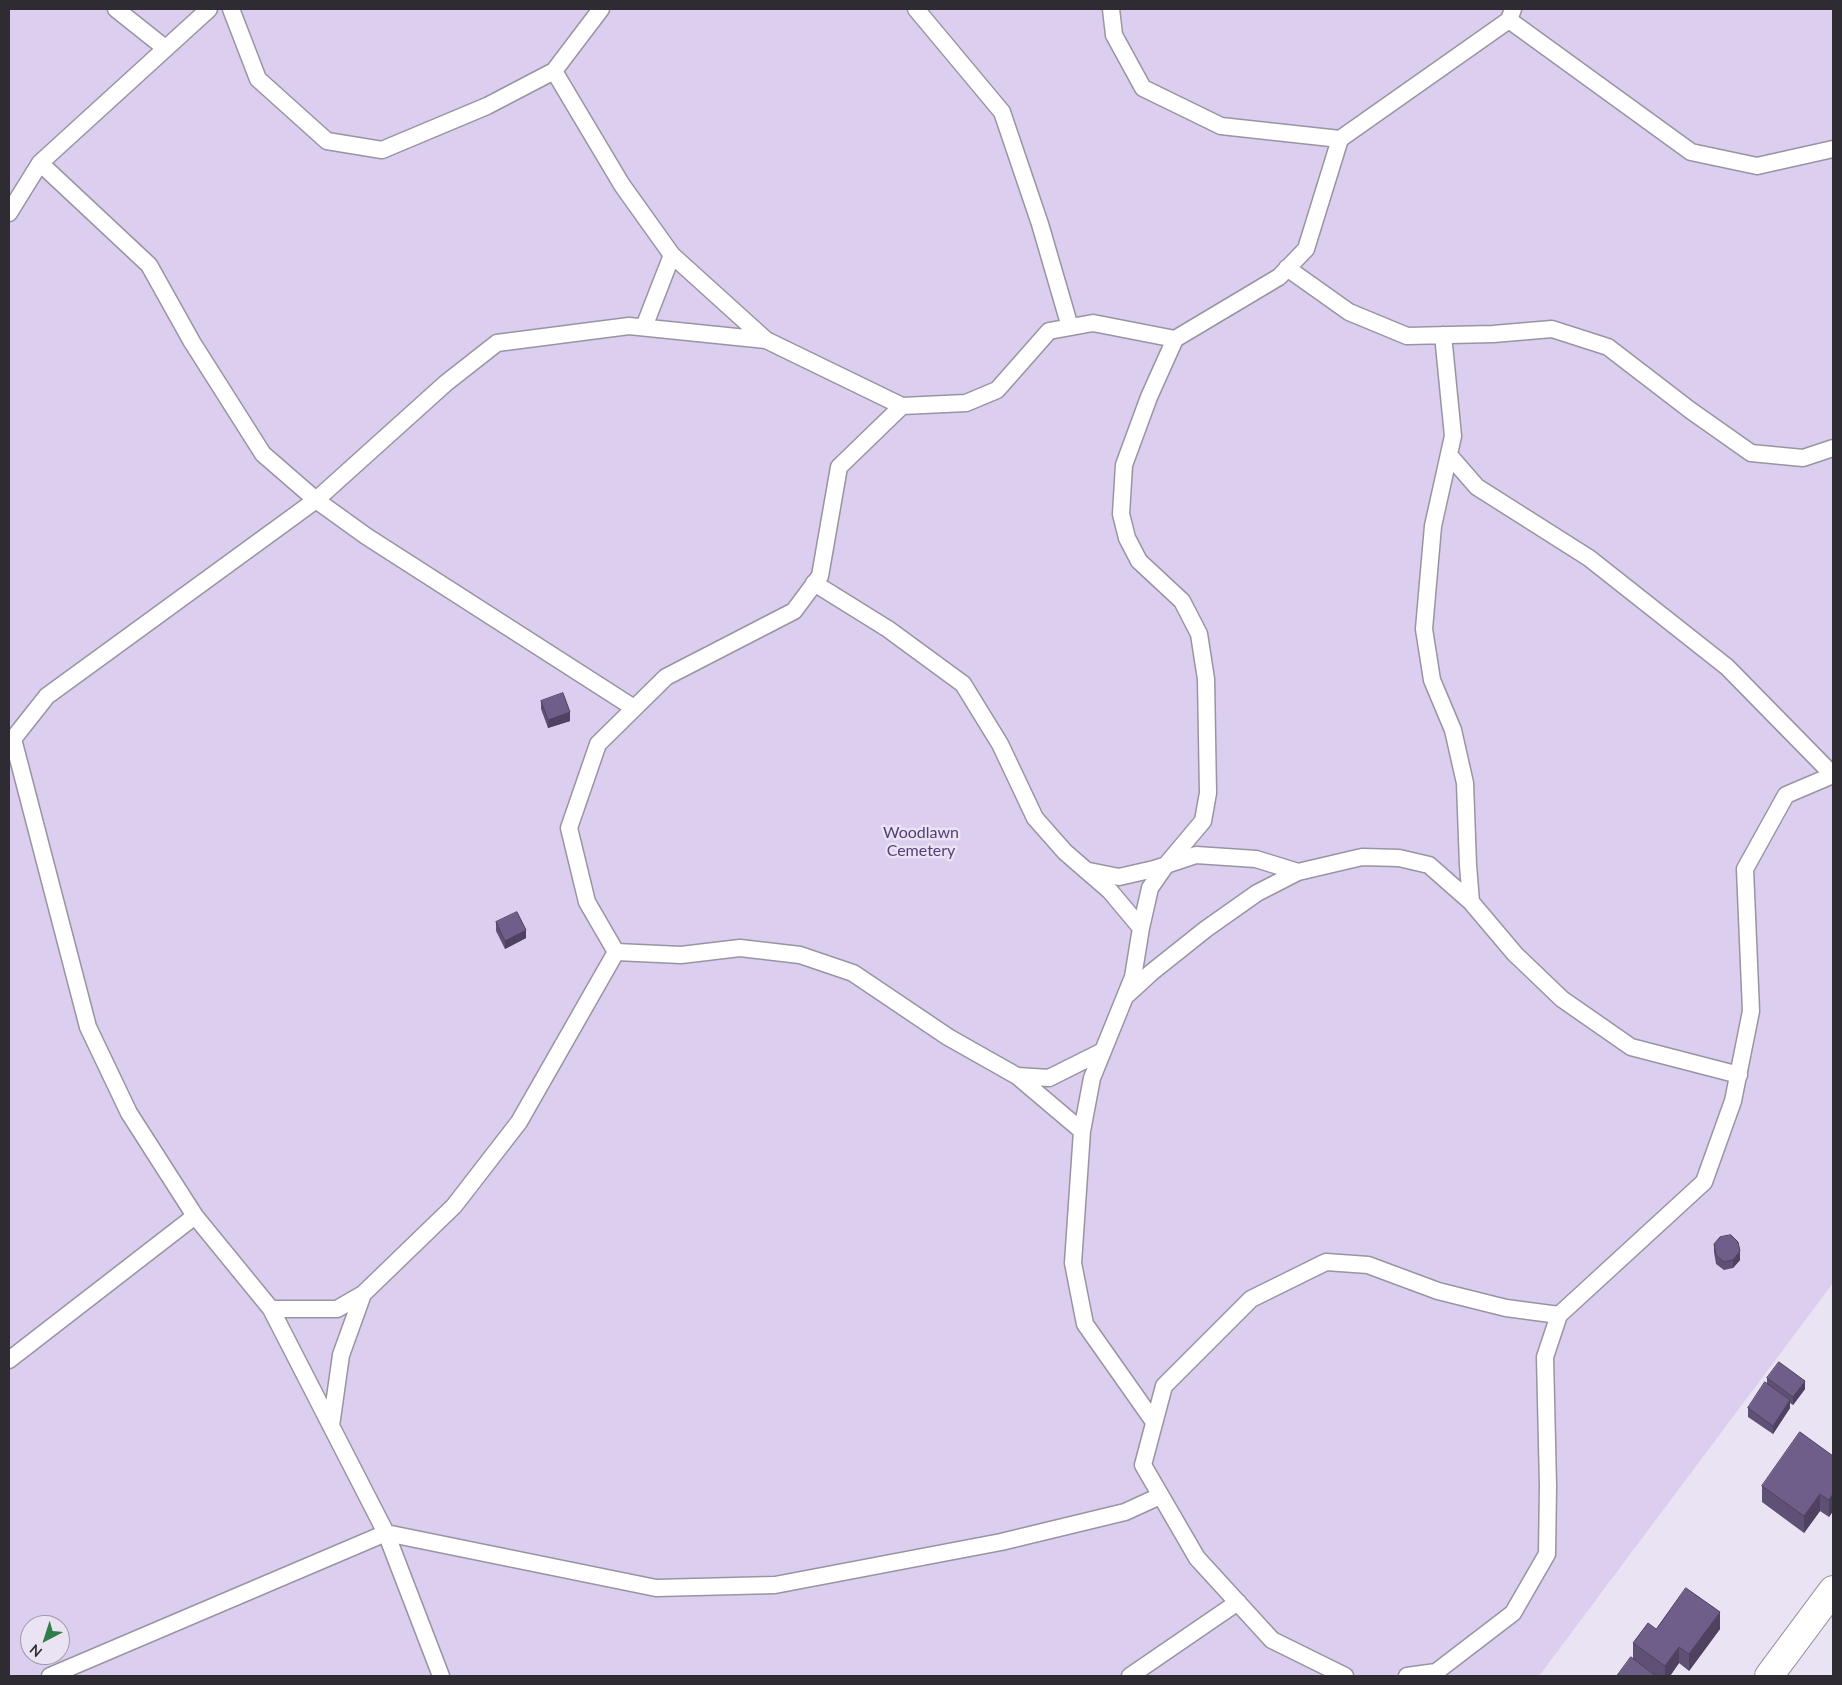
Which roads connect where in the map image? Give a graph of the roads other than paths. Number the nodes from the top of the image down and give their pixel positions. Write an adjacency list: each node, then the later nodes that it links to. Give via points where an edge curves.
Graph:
1 (116, 9): 8 (lane)
2 (209, 9): 8 (lane)
3 (231, 9): 9 (lane, via 258,79 327,141 382,150 487,106)
4 (600, 9): 9 (lane)
5 (916, 9): 17 (lane, via 1002,112)
6 (1111, 9): 10 (lane, via 1114,35 1143,88 1221,126)
7 (1511, 14): 10 (lane); 11 (lane, via 1691,152 1757,166)
8 (166, 48): 12 (lane)
9 (554, 71): 14 (lane, via 622,185)
10 (1340, 139): 15 (lane, via 1306,249)
11 (1833, 149)
12 (40, 163): 13 (lane); 24 (lane, via 148,265 263,454)
13 (9, 213)
14 (672, 255): 16 (lane); 20 (lane)
15 (1287, 268): 18 (lane, via 1349,312 1407,336); 19 (lane, via 1279,277)
16 (644, 327): 20 (lane); 24 (lane, via 629,326 497,343 446,383)
17 (1070, 327): 19 (lane, via 1093,323); 21 (lane, via 1049,331 997,390 966,403)
18 (1443, 335): 22 (lane, via 1552,329 1608,347 1751,453 1803,458); 23 (lane, via 1453,436)
19 (1175, 339): 29 (lane, via 1124,465 1121,514 1127,538 1139,561 1182,601 1199,634 1206,679 1208,792 1203,821)
20 (766, 340): 21 (lane)
21 (902, 406): 25 (lane, via 839,467 820,576)
22 (1833, 448)
23 (1449, 455): 28 (lane, via 1477,487 1589,558 1727,667); 32 (lane, via 1433,526 1424,629 1432,680 1453,730 1465,783)
24 (316, 500): 26 (lane, via 366,536); 27 (lane, via 47,696)
25 (814, 583): 26 (lane, via 794,611 666,676); 30 (lane, via 888,629 963,684 1000,744 1035,818 1065,852)
26 (634, 708): 34 (lane, via 598,744 570,828 587,902)
27 (10, 735): 40 (lane, via 88,1027 129,1113)
28 (1833, 775): 37 (lane, via 1786,795 1745,869 1751,1011)
29 (1166, 865): 30 (lane, via 1119,877); 31 (lane, via 1196,855 1256,859); 33 (lane, via 1150,888)
30 (1087, 870): 33 (lane, via 1110,891)
31 (1298, 872): 32 (lane, via 1362,857 1399,858 1429,865); 35 (lane, via 1257,893)
32 (1471, 902): 37 (lane, via 1514,954 1562,1000 1631,1047)
33 (1141, 928): 35 (lane, via 1133,978)
34 (616, 952): 38 (lane, via 681,955 740,948 800,955 853,973 948,1037); 41 (lane, via 519,1122 454,1206)
35 (1124, 997): 36 (lane)
36 (1102, 1051): 38 (lane, via 1048,1078); 39 (lane, via 1092,1078)
37 (1739, 1075): 43 (lane, via 1734,1101 1704,1182)
38 (1017, 1076): 39 (lane)
39 (1082, 1131): 45 (lane, via 1073,1263 1085,1324)
40 (195, 1216): 42 (lane); 44 (lane)
41 (363, 1294): 42 (lane, via 337,1310); 46 (lane, via 342,1355)
42 (271, 1309): 46 (lane)
43 (1559, 1315): 45 (lane, via 1506,1308 1446,1293 1368,1265 1326,1262 1251,1298 1164,1386); 51 (lane, via 1546,1357 1546,1554 1513,1613)
44 (9, 1360)
45 (1154, 1422): 47 (lane, via 1143,1465)
46 (331, 1426): 48 (lane)
47 (1160, 1496): 48 (lane, via 1125,1512 1001,1542 775,1585 656,1588); 50 (lane, via 1197,1558)
48 (386, 1533): 52 (lane); 53 (lane)
49 (1833, 1590): 57 (street)
50 (1238, 1602): 54 (lane); 55 (lane, via 1272,1640)
51 (1434, 1674): 56 (lane)
52 (50, 1676)
53 (441, 1676)
54 (1130, 1676)
55 (1345, 1676)
56 (1407, 1676)
57 (1769, 1676)

